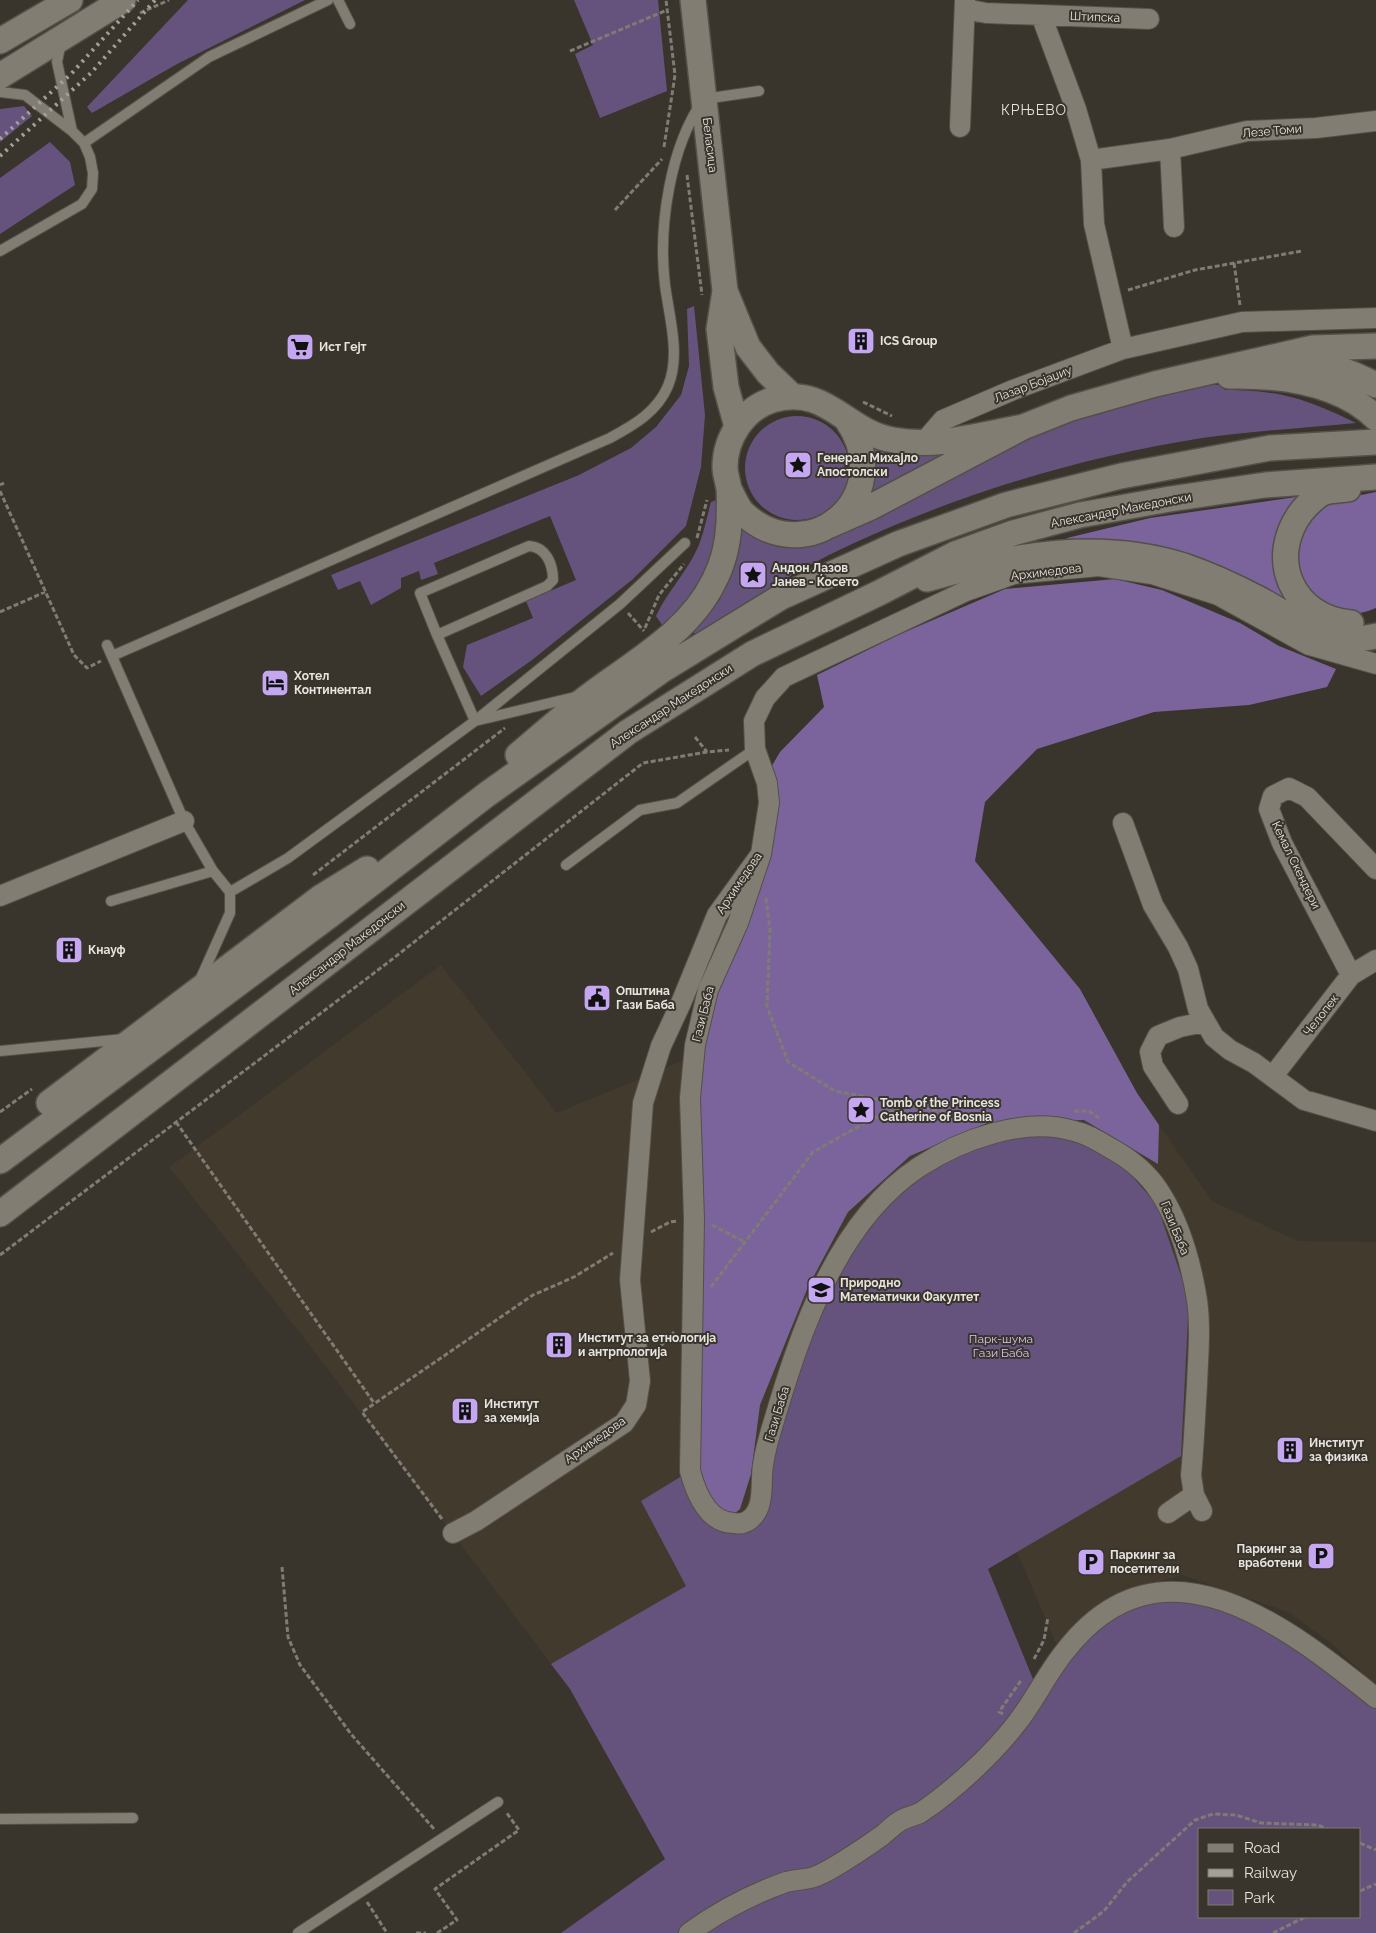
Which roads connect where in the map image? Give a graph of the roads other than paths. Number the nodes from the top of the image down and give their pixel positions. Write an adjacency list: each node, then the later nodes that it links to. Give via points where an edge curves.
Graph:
1 (70, 0): 10 (street)
2 (123, 0): 11 (street)
3 (328, 0): 19 (lane, via 209,57)
4 (338, 0): 9 (lane)
5 (693, 0): 15 (street, Беласица)
6 (965, 5): 7 (street, via 986,14); 17 (street)
7 (1041, 15): 8 (street, Штипска); 21 (street)
8 (1149, 19)
9 (350, 24)
10 (0, 40)
11 (61, 40): 12 (street); 18 (lane, via 57,62)
12 (0, 76)
13 (759, 91): 15 (lane)
14 (0, 92): 18 (lane, via 24,96)
15 (704, 99): 24 (street, Беласица); 48 (lane, via 685,131 667,207 663,244 673,370 658,403 639,422 610,438)
16 (1376, 120): 20 (street, Лезе Томи, via 1316,128 1247,131)
17 (960, 128)
18 (72, 131): 19 (lane)
19 (84, 143): 23 (lane, via 91,165 92,189 82,204)
20 (1170, 149): 21 (street, Лезе Томи); 22 (street)
21 (1091, 160): 27 (street, via 1094,224)
22 (1174, 227)
23 (0, 251)
24 (725, 291): 31 (street, Беласица, via 748,347 768,374); 34 (street, Беласица, via 718,329 726,387)
25 (1376, 318): 27 (street, Лазар Бојаџиу, via 1242,322)
26 (1376, 346): 28 (street, via 1313,348)
27 (1123, 349): 36 (street, Лазар Бојаџиу, via 943,420)
28 (1278, 355): 29 (street); 30 (street, via 1324,363 1352,372)
29 (1184, 378): 33 (street, via 1239,376 1296,380 1337,393); 35 (street, via 1108,397)
30 (1376, 385)
31 (792, 396): 32 (street); 34 (street, via 771,400 758,407)
32 (850, 409): 36 (street, via 890,440); 41 (street, via 864,468 854,501)
33 (1376, 418)
34 (737, 427): 40 (street, via 728,446)
35 (1023, 427): 36 (street); 41 (street, via 871,507)
36 (922, 443)
37 (1365, 443): 53 (street, via 1270,448 1121,476 1006,505 898,544 781,597 662,670)
38 (1376, 477): 43 (street, Александар Македонски, via 1265,485 1080,515 955,554)
39 (1376, 481): 44 (street, via 1357,488 1324,492 1293,523 1284,553 1290,582 1310,608 1343,622 1360,624)
40 (719, 492): 41 (street, via 760,526 783,534 807,534); 50 (street, via 729,524 723,558 702,602 647,654)
41 (830, 525)
42 (689, 543): 51 (lane, via 620,604)
43 (879, 593): 46 (street, via 1015,558 1094,551 1126,554 1191,569 1222,580 1333,637 1350,640); 75 (street, Александар Македонски, via 752,654 628,732)
44 (1376, 620)
45 (437, 635): 45 (lane, via 547,586 553,580 553,571 544,551 529,546 420,593); 51 (lane)
46 (1376, 636)
47 (107, 645): 48 (lane)
48 (112, 656): 54 (lane)
49 (1376, 664): 52 (street, Архимедова, via 1309,645 1218,595 1152,574 1099,566 1014,574 966,591 784,677 765,698 754,720)
50 (593, 693): 51 (lane); 53 (street, via 516,756)
51 (475, 721): 61 (lane, via 288,858)
52 (754, 749): 57 (street, Архимедова, via 769,803); 58 (lane, via 677,802 640,810)
53 (486, 795): 56 (street)
54 (184, 821): 60 (lane); 62 (street)
55 (1123, 823): 67 (street, via 1153,906 1188,968)
56 (415, 849): 66 (street, via 389,858 320,898); 74 (street)
57 (762, 854): 76 (street, Гази Баба, via 738,923 708,990 695,1044 690,1098 694,1219 690,1471 694,1488 713,1515 724,1523 739,1524 750,1520 760,1501 762,1466 773,1424 811,1316 842,1248 889,1189 920,1166 964,1144 1009,1130 1053,1127 1074,1130 1112,1148 1138,1167 1158,1190 1180,1234 1191,1269 1200,1328 1199,1459 1192,1474 1198,1503); 77 (street, Архимедова, via 717,915 661,1046 643,1103 630,1280 639,1371 636,1405 624,1423)
58 (566, 865)
59 (1376, 869): 65 (street, Ќемал Скендери, via 1307,797 1289,788 1273,796 1269,809 1282,843)
60 (214, 871): 61 (lane); 63 (lane)
61 (230, 892): 66 (lane, via 230,913)
62 (0, 896)
63 (112, 901)
64 (1376, 960): 65 (street, Челопек)
65 (1351, 975): 70 (street, Челопек)
66 (191, 996): 68 (street)
67 (1204, 1022): 70 (street, via 1214,1037 1230,1050); 71 (street, via 1158,1036 1150,1052 1152,1066)
68 (135, 1037): 69 (lane); 73 (street)
69 (0, 1051)
70 (1273, 1076): 72 (street, via 1304,1100)
71 (1178, 1104)
72 (1376, 1121)
73 (0, 1140)
74 (0, 1161)
75 (0, 1214)
76 (1168, 1513)
77 (453, 1533)
78 (1376, 1698): 83 (street, via 1290,1634 1216,1597 1168,1590 1138,1597 1104,1613 1079,1634 1003,1739 960,1782 918,1814 899,1821 882,1836 818,1876 787,1882 714,1915)
79 (498, 1802): 82 (lane)
80 (133, 1818): 81 (lane)
81 (0, 1819)
82 (298, 1933)
83 (689, 1933)

